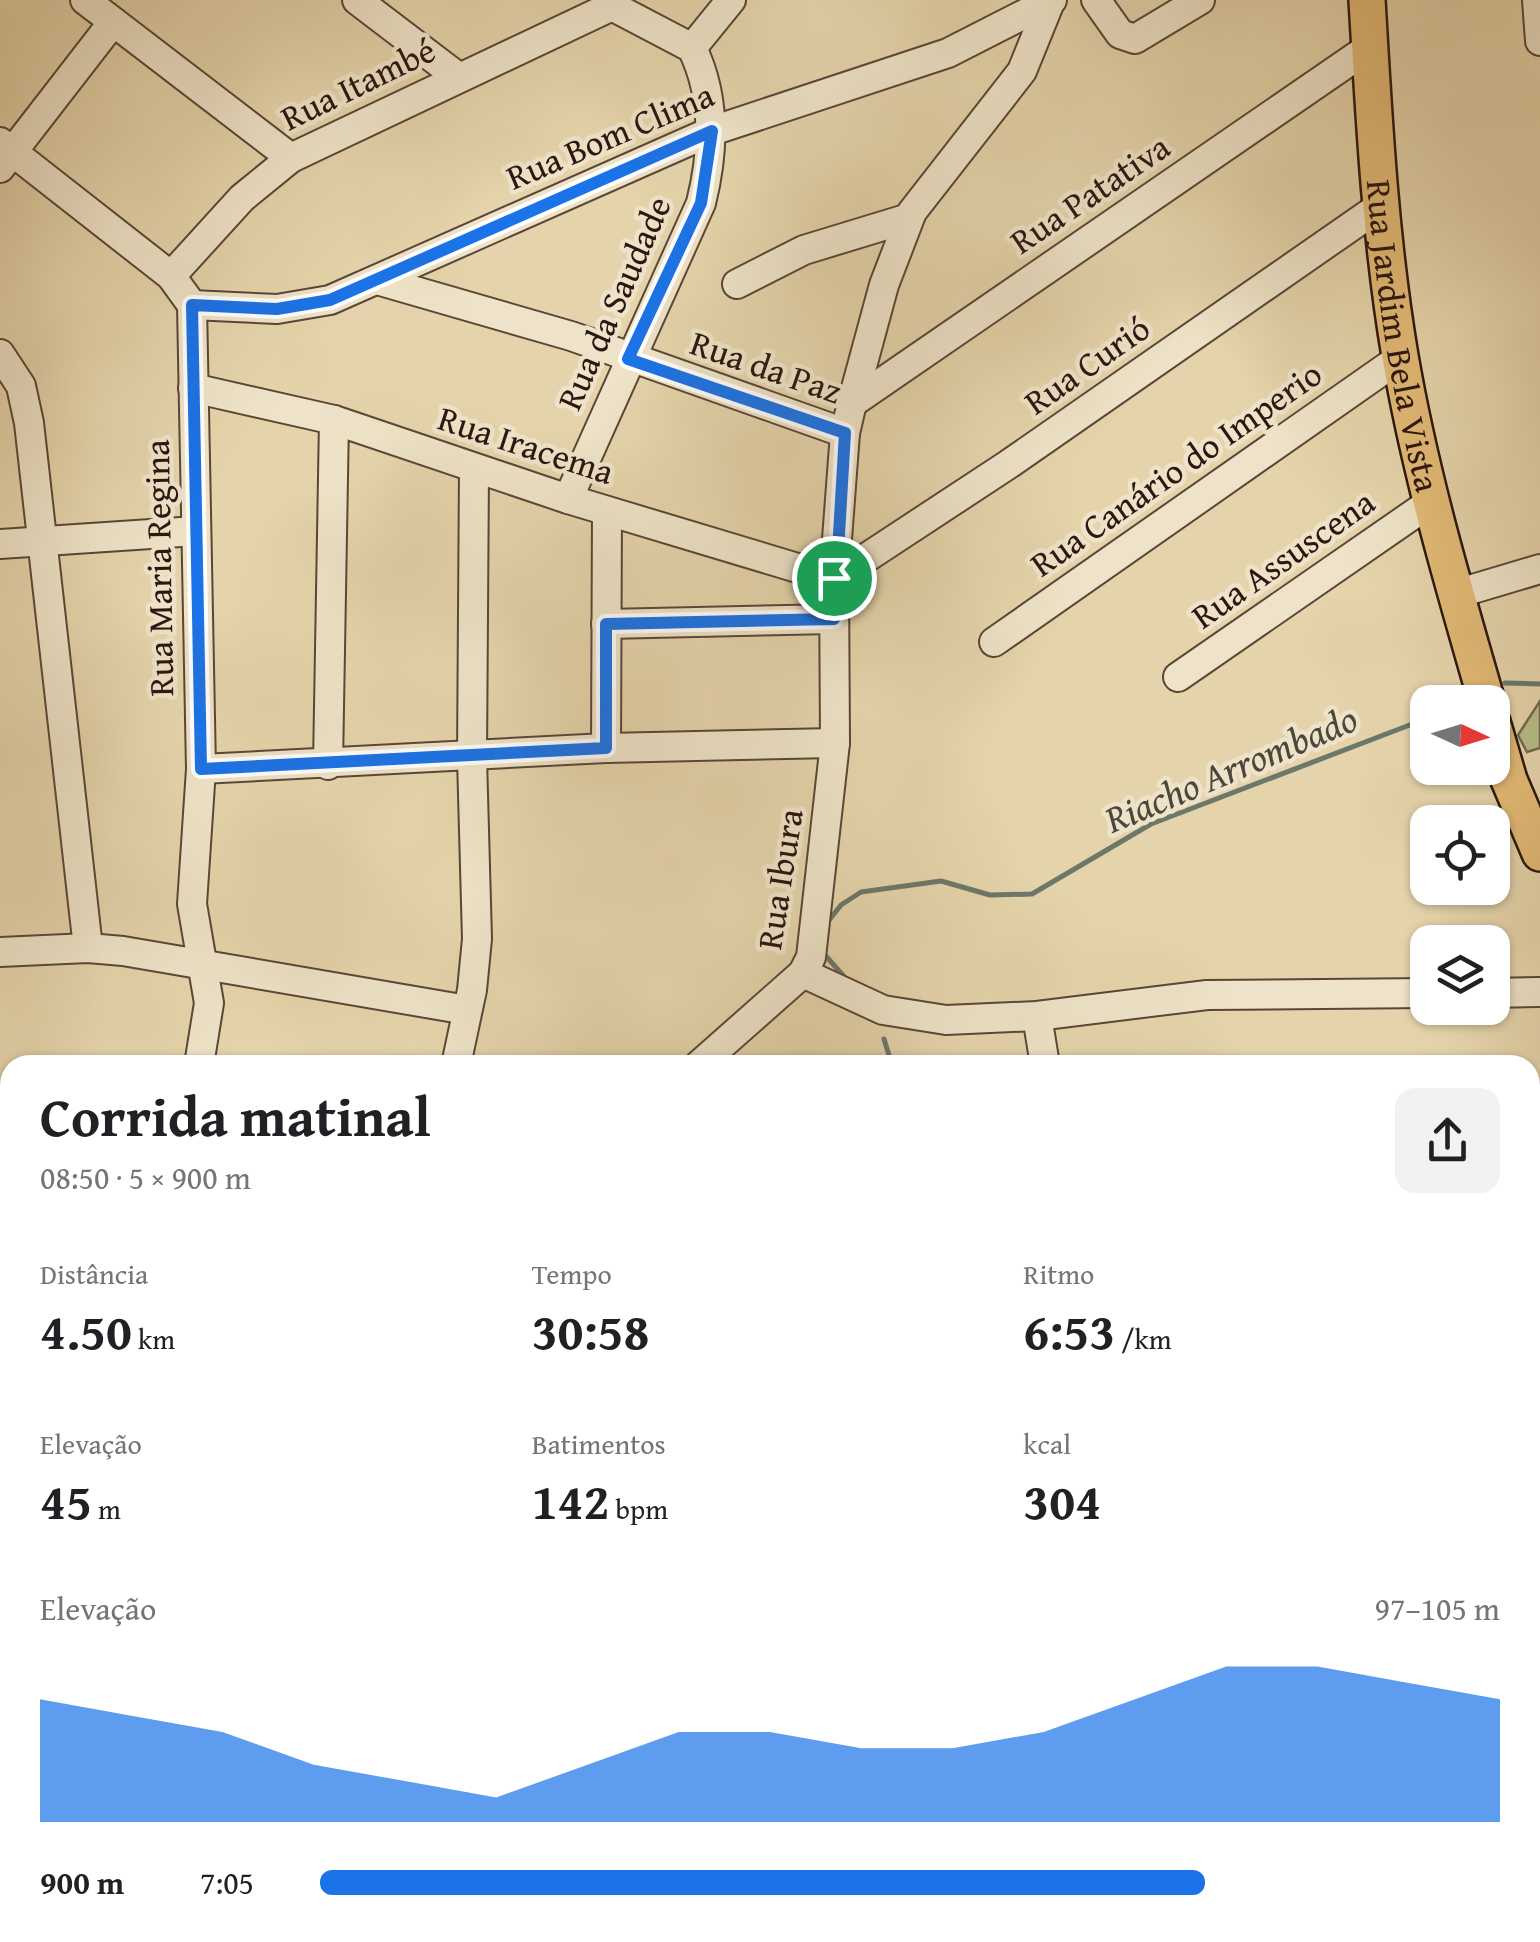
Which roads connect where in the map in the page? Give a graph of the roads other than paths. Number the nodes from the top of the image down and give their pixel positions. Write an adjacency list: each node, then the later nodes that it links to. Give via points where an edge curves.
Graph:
1 (84, 0): 10 (street)
2 (356, 0): 14 (street)
3 (731, 0): 12 (street)
4 (1096, 0): 5 (street, via 1120,34 1135,40)
5 (1200, 0)
6 (1367, 0): 13 (main road, Rua Jardim Bela Vista)
7 (1537, 0): 11 (street)
8 (1051, 1): 15 (street, Rua Bom Clima, via 948,53); 19 (street, Rua da Paz, via 1022,70)
9 (613, 3): 12 (street); 14 (street, Rua Itambé)
10 (113, 22): 16 (street); 17 (street)
11 (1540, 40)
12 (692, 48): 15 (street, Rua da Saudade)
13 (1370, 48): 18 (main road, Rua Jardim Bela Vista); 28 (street, Rua Patativa)
14 (458, 76): 17 (street, Rua Itambé)
15 (712, 131): 21 (street, Rua Bom Clima); 26 (street, Rua da Saudade, via 701,203)
16 (4, 154): 20 (street)
17 (291, 158): 20 (street, Rua Itambé, via 256,185)
18 (1379, 207): 25 (main road, Rua Jardim Bela Vista); 39 (street, Rua Curió)
19 (909, 218): 22 (street, via 804,250); 28 (street, Rua da Paz)
20 (170, 276): 23 (street)
21 (377, 280): 23 (street, Rua Bom Clima, via 300,307); 26 (street, Rua da Paz)
22 (737, 284)
23 (192, 305): 27 (street, Rua Maria Regina)
24 (0, 354): 36 (street, via 26,406)
25 (1400, 358): 33 (main road, Rua Jardim Bela Vista); 43 (street, Rua Canário do Imperio)
26 (628, 359): 30 (street, Rua da Paz); 32 (street, Rua da Saudade)
27 (193, 388): 29 (street, Rua Iracema); 35 (street, Rua Maria Regina)
28 (852, 403): 30 (street, Rua Ibura)
29 (334, 420): 31 (street, Rua Iracema); 49 (street)
30 (845, 433): 39 (street, Rua Ibura)
31 (474, 468): 32 (street, Rua Iracema); 48 (street)
32 (568, 499): 34 (street, Rua Iracema)
33 (1431, 502): 40 (main road, Rua Jardim Bela Vista); 44 (street, Rua Assuscena)
34 (607, 511): 39 (street, Rua Iracema); 42 (street)
35 (196, 531): 36 (street); 50 (street, Rua Maria Regina)
36 (42, 541): 37 (street); 53 (street)
37 (0, 544)
38 (1540, 570): 40 (street)
39 (834, 578): 41 (street, Rua Ibura)
40 (1456, 594): 45 (main road, Rua Jardim Bela Vista)
41 (834, 619): 42 (street); 46 (street, Rua Ibura)
42 (606, 624): 47 (street)
43 (994, 642)
44 (1178, 677)
45 (1482, 685)
46 (835, 743): 47 (street); 56 (street, Rua Ibura, via 813,950)
47 (606, 748): 48 (street)
48 (472, 758): 49 (street); 60 (street, via 478,919)
49 (328, 766): 50 (street)
50 (201, 769): 55 (street, Rua Maria Regina, via 192,904)
51 (1510, 780): 52 (main road)
52 (1540, 852)
53 (88, 948): 54 (street); 55 (street)
54 (0, 952)
55 (201, 968): 60 (street); 62 (street, Rua Maria Regina, via 209,1004)
56 (802, 973): 61 (street, Rua Ibura, via 898,1014 946,1020); 64 (street)
57 (1510, 992): 58 (street)
58 (1540, 992)
59 (1410, 993): 61 (street, Rua Ibura, via 1207,995)
60 (467, 1010): 63 (street)
61 (1037, 1016): 65 (street)
62 (201, 1055)
63 (458, 1055)
64 (709, 1055)
65 (1043, 1055)

